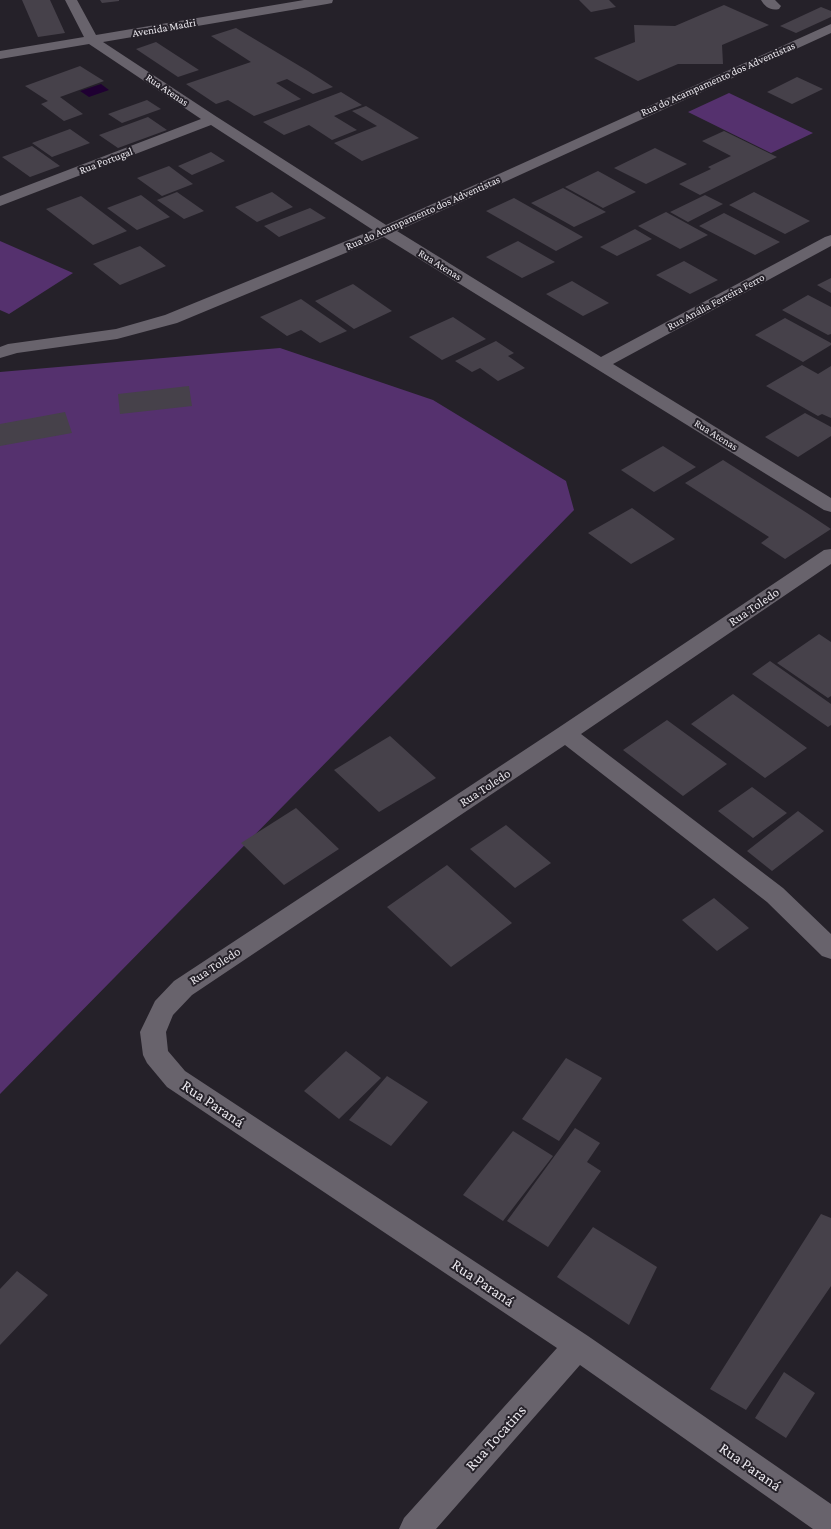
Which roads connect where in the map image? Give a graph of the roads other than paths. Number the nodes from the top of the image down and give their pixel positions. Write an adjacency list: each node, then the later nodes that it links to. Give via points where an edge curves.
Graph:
1 (71, 0): 4 (street, Rua Atenas)
2 (327, 0): 4 (street, Avenida Madri)
3 (831, 28): 8 (street, Rua do Acampamento dos Adventistas)
4 (92, 40): 5 (street, Avenida Madri); 6 (street, Rua Atenas)
5 (0, 55)
6 (212, 120): 7 (street, Rua Portugal); 8 (street, Rua Atenas)
7 (0, 201)
8 (385, 231): 10 (street, Rua do Acampamento dos Adventistas, via 171,319 117,334 14,348); 11 (street, Rua Atenas)
9 (831, 240): 11 (street, Rua Anália Ferreira Ferro)
10 (0, 353)
11 (601, 364): 12 (street, Rua Atenas)
12 (831, 506)
13 (831, 555): 14 (street, Rua Toledo)
14 (566, 734): 15 (street, via 775,895); 16 (street, Rua Toledo, via 183,988 164,1008)
15 (831, 949)
16 (153, 1032): 17 (street, Rua Paraná, via 156,1056 176,1079)
17 (578, 1346): 18 (street, Rua Paraná); 19 (street, Rua Tocatins)
18 (831, 1523)
19 (415, 1529)

